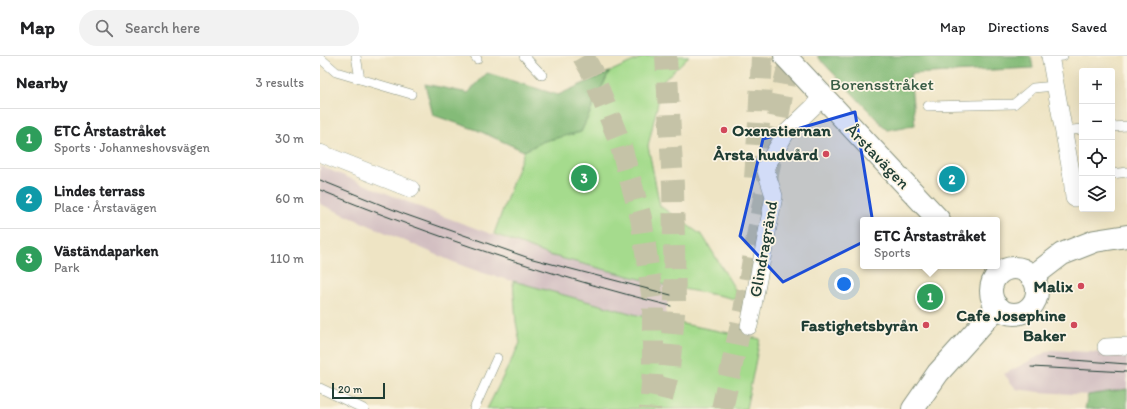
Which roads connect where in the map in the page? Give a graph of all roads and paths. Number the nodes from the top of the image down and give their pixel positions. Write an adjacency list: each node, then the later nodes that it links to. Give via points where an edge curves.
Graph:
1 (356, 56): 7 (lane)
2 (524, 56): 6 (lane)
3 (785, 56): 10 (main road, Årstavägen)
4 (1054, 56): 8 (street)
5 (320, 58): 7 (lane, via 336,72)
6 (542, 75)
7 (360, 79): 9 (lane)
8 (1055, 86): 11 (lane, via 1033,88 1014,104); 15 (street)
9 (411, 94)
10 (822, 96): 22 (main road, Årstavägen); 27 (street, Glindragränd, via 786,133 765,168 774,196)
11 (928, 106)
12 (1127, 126): 13 (lane)
13 (1115, 127)
14 (1079, 129): 15 (lane)
15 (1063, 131): 19 (street)
16 (320, 153): 20 (street)
17 (1127, 172): 18 (lane)
18 (1115, 174)
19 (1077, 177): 21 (street)
20 (411, 189)
21 (1074, 198)
22 (936, 217)
23 (1127, 236): 25 (main road, via 1095,241 1062,254)
24 (988, 273): 25 (main road, via 1013,268 1025,270); 26 (main road, via 991,293)
25 (1032, 277): 26 (main road, via 1037,287 1037,295 1030,308 1015,314)
26 (999, 308): 34 (main road, via 938,372)
27 (749, 326)
28 (1127, 346): 29 (street)
29 (1106, 347)
30 (497, 358): 33 (lane)
31 (320, 388): 32 (lane)
32 (364, 409)
33 (474, 409)
34 (913, 409)

